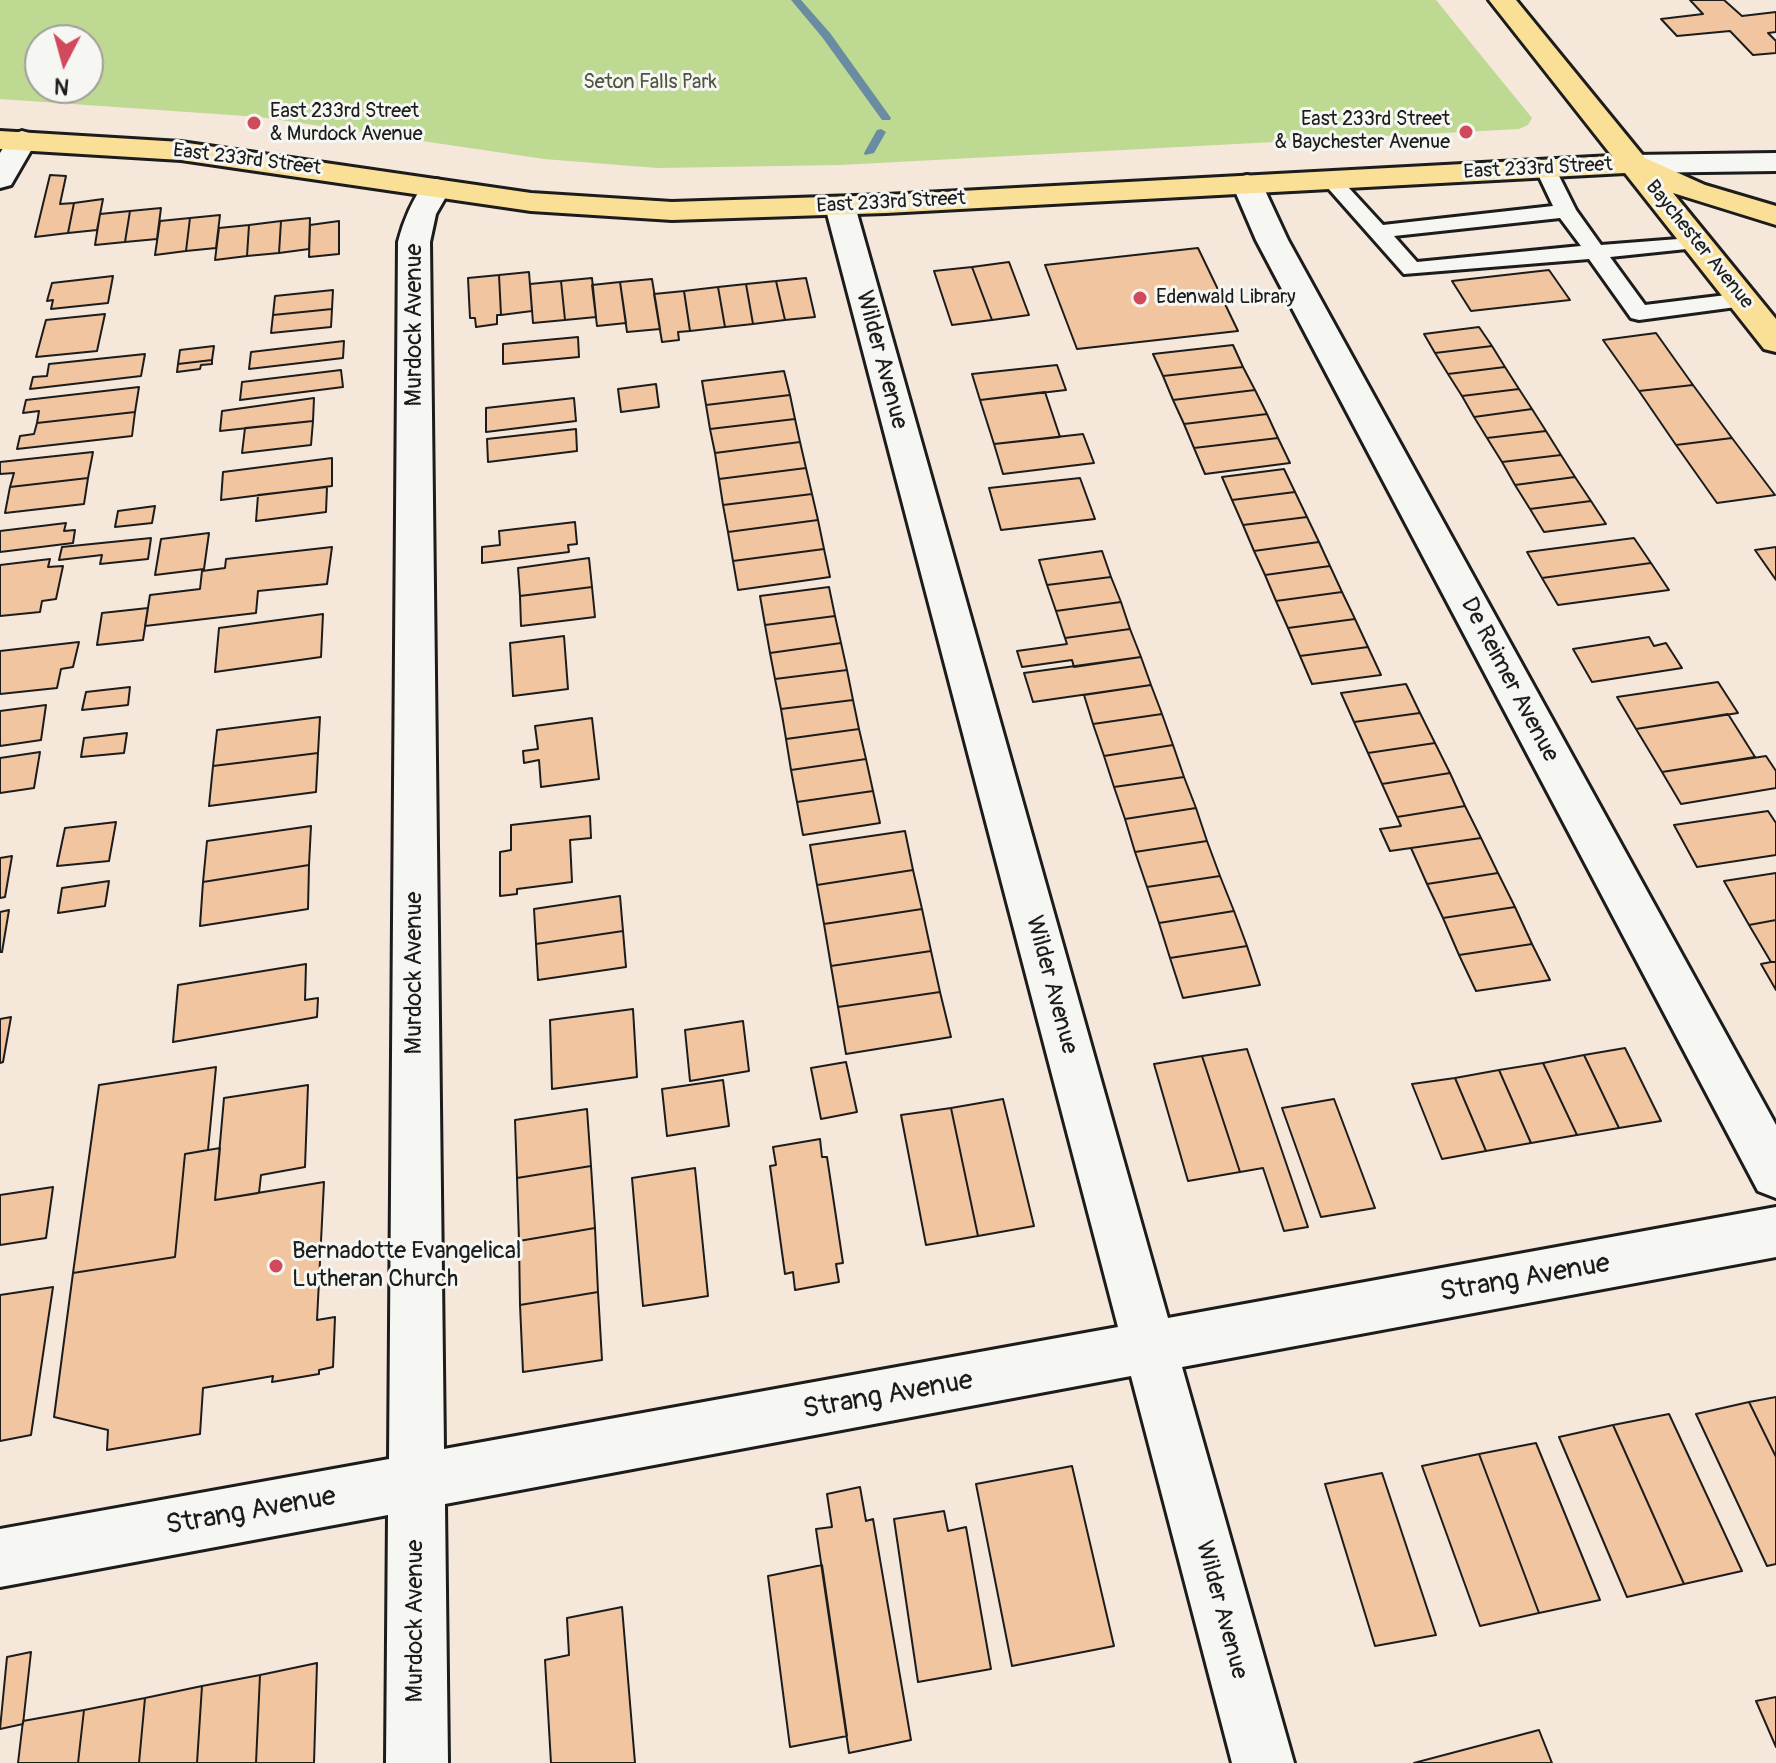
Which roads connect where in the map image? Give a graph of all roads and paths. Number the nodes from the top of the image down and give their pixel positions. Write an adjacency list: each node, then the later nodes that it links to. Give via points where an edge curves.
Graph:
1 (1502, 0): 4 (main road, Baychester Avenue)
2 (11, 140): 6 (street); 9 (main road, East 233rd Street, via 216,154)
3 (1776, 162): 4 (street)
4 (1633, 164): 5 (main road, East 233rd Street); 12 (main road, East 233rd Street, via 1694,191); 14 (main road, Baychester Avenue)
5 (1545, 168): 7 (main road, East 233rd Street); 11 (lane)
6 (0, 179)
7 (1330, 179): 8 (main road, East 233rd Street); 13 (lane)
8 (1247, 184): 10 (main road, East 233rd Street); 18 (street, De Reimer Avenue, via 1272,240)
9 (436, 188): 10 (main road, East 233rd Street, via 635,210); 21 (street, Murdock Avenue, via 421,214 414,242)
10 (840, 206): 20 (street, Wilder Avenue)
11 (1566, 211): 13 (lane); 15 (lane)
12 (1776, 216)
13 (1376, 232): 15 (lane, via 1412,269)
14 (1696, 242): 15 (lane); 16 (main road, Baychester Avenue)
15 (1593, 252): 16 (lane, via 1639,313)
16 (1743, 300): 17 (main road, Baychester Avenue)
17 (1776, 341)
18 (1776, 1174)
19 (1776, 1232): 20 (street, Strang Avenue)
20 (1149, 1348): 21 (street, Strang Avenue); 24 (street, Wilder Avenue)
21 (415, 1481): 22 (street, Strang Avenue); 23 (street, Murdock Avenue)
22 (0, 1558)
23 (417, 1763)
24 (1263, 1763)

